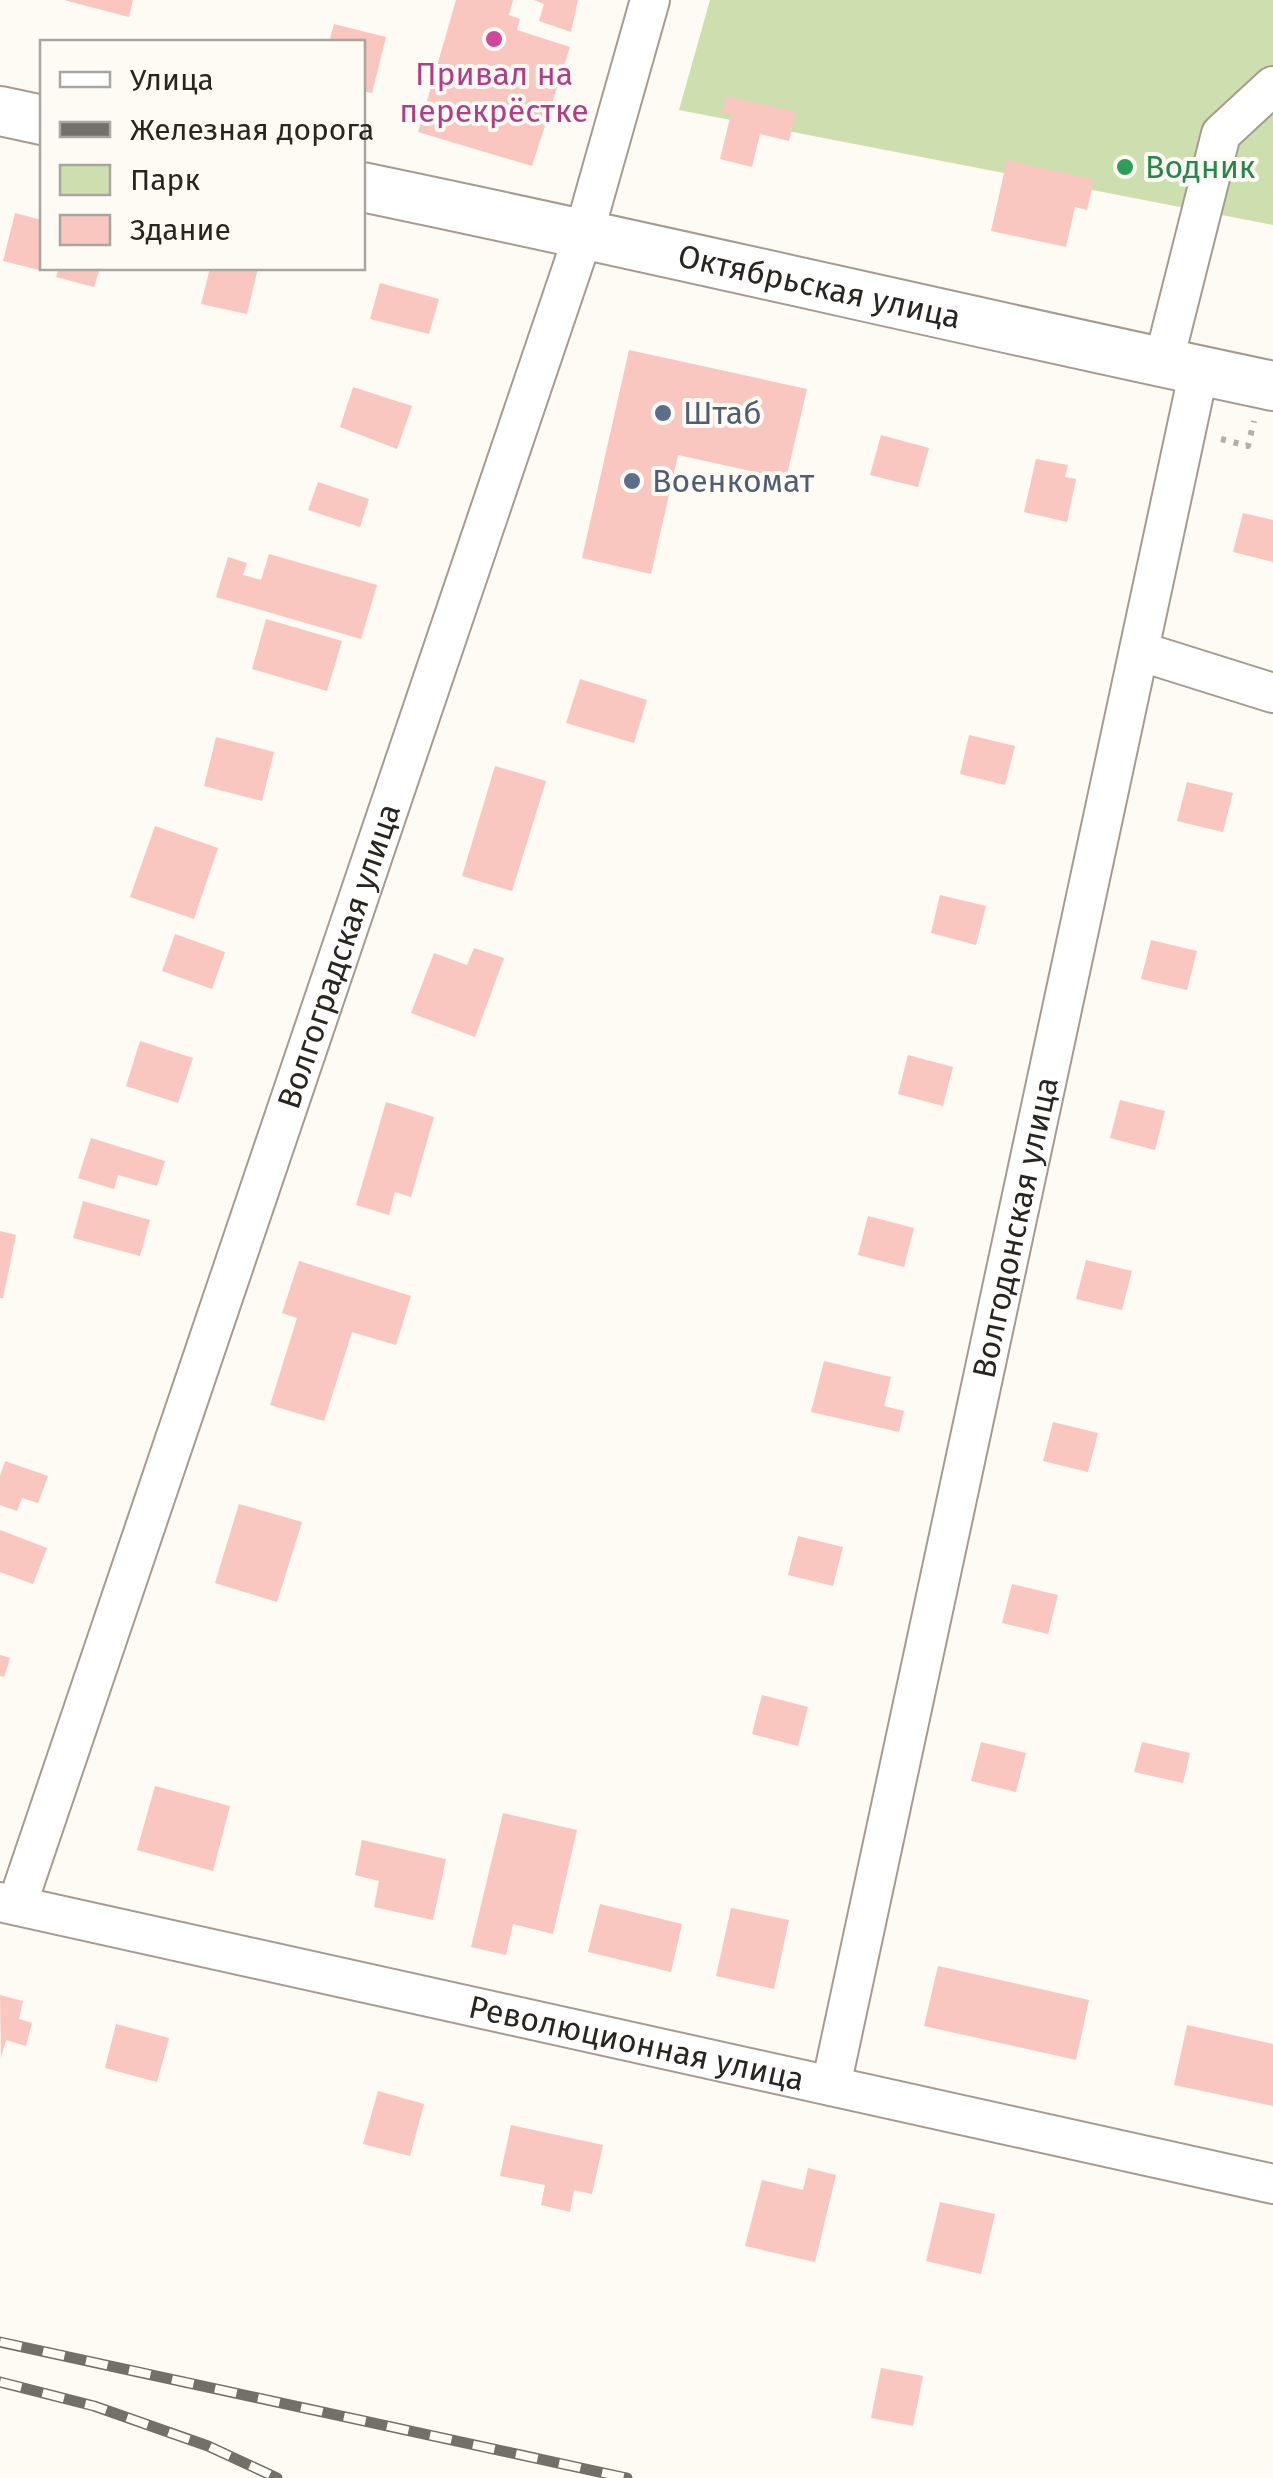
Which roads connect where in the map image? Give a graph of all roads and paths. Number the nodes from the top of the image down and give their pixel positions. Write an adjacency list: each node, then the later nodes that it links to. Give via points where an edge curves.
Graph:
1 (650, 0): 6 (street, Волгоградская улица)
2 (1273, 86): 7 (street, Волгодонская улица, via 1221,134)
3 (0, 111): 4 (main road)
4 (40, 120)
5 (365, 188): 6 (main road, Октябрьская улица)
6 (584, 233): 7 (main road, Октябрьская улица); 11 (street, Волгоградская улица)
7 (1181, 367): 8 (main road, Октябрьская улица); 9 (street, Волгодонская улица)
8 (1273, 386)
9 (1139, 652): 10 (street); 12 (street, Волгодонская улица)
10 (1273, 693)
11 (8, 1903): 12 (street, Революционная улица)
12 (831, 2086): 13 (street, Революционная улица)
13 (1273, 2184)

